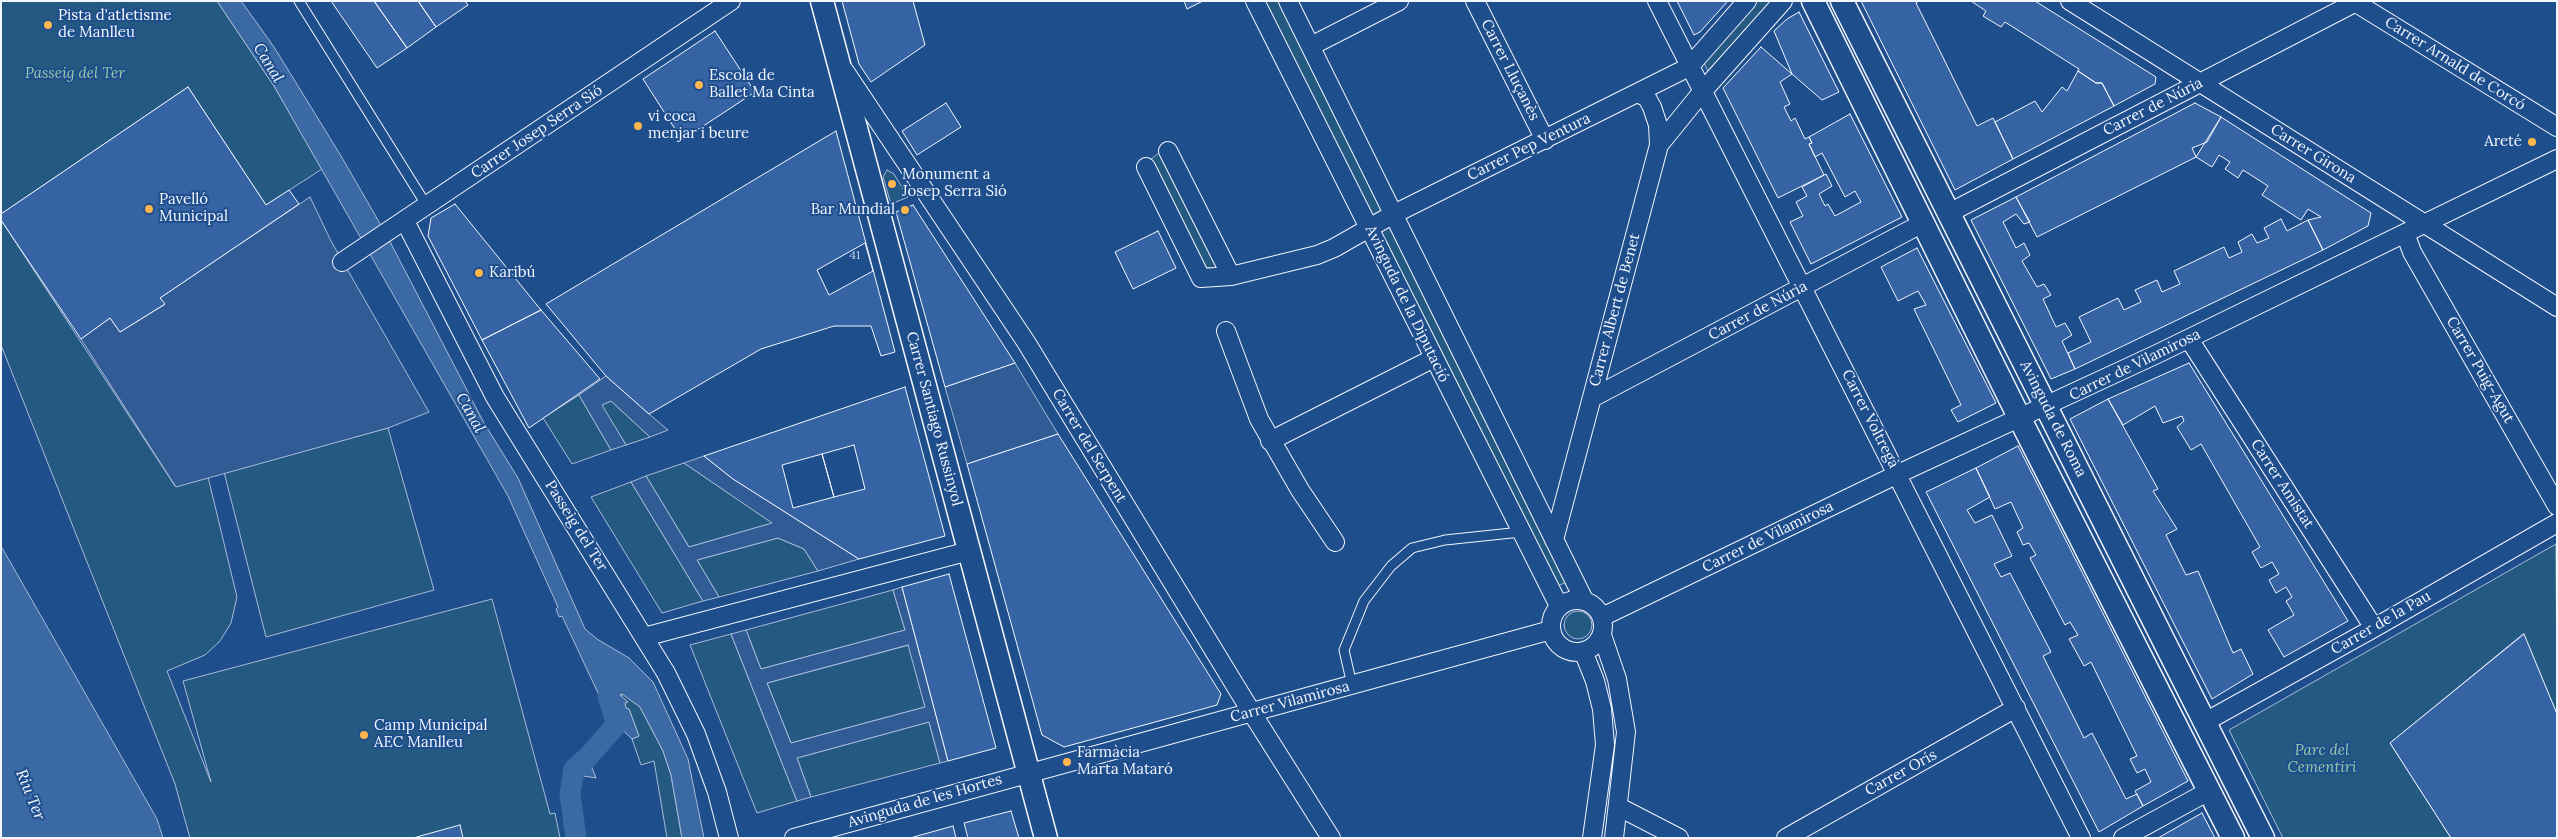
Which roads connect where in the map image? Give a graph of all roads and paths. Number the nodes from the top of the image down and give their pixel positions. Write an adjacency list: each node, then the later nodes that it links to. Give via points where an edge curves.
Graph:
1 (300, 1): 28 (lane)
2 (731, 1): 28 (street, Carrer Josep Serra Sió)
3 (822, 1): 17 (street, Carrer Santiago Russinyol)
4 (1255, 1): 34 (street, Avinguda de la Diputació)
5 (1288, 1): 16 (street, Avinguda de la Diputació)
6 (1399, 1): 16 (street)
7 (1475, 1): 23 (street, Carrer Lluçanès)
8 (1657, 1): 18 (street, Carrer Voltregà)
9 (1747, 1): 18 (street)
10 (1783, 1): 20 (street, Carrer Albert de Benet)
11 (1813, 1): 32 (street, Avinguda de Roma)
12 (1842, 1): 29 (street, Avinguda de Roma)
13 (2070, 1): 15 (street, Carrer Girona)
14 (2356, 2): 19 (street, Carrer de Núria); 22 (street, Carrer Arnald de Corcó)
15 (2092, 7): 19 (street, Carrer Girona)
16 (1311, 46): 30 (street, Avinguda de la Diputació)
17 (838, 59): 53 (street, Carrer Santiago Russinyol); 63 (street, Carrer del Serpent, via 1026,342)
18 (1689, 67): 20 (street, Carrer Voltregà); 21 (street, Carrer Pep Ventura)
19 (2200, 83): 29 (street, Carrer de Núria); 33 (street, Carrer Girona)
20 (1702, 92): 24 (street, Carrer Albert de Benet); 38 (street, Carrer Voltregà)
21 (1638, 93): 23 (street, Carrer Pep Ventura); 24 (street, via 1647,98 1652,107 1658,125)
22 (2557, 127)
23 (1545, 140): 30 (street, Carrer Pep Ventura)
24 (1659, 145): 43 (street, Carrer Albert de Benet)
25 (1168, 151): 37 (street)
26 (2557, 159): 33 (street, Carrer de Vilamirosa)
27 (1146, 167): 37 (street, Carrer Pep Ventura, via 1202,278)
28 (427, 206): 31 (street, Carrer Josep Serra Sió)
29 (1948, 213): 44 (street, Avinguda de Roma)
30 (1392, 215): 34 (street, Carrer Pep Ventura); 51 (street, Avinguda de la Diputació)
31 (404, 221): 36 (street, Carrer Josep Serra Sió); 59 (street, Passeig del Ter, via 495,397)
32 (1923, 223): 38 (street, Carrer de Núria); 45 (street, Avinguda de Roma)
33 (2425, 223): 35 (street, Carrer de Vilamirosa); 39 (street, Carrer Girona)
34 (1370, 229): 37 (street, Carrer Pep Ventura, via 1317,255); 42 (street, Avinguda de la Diputació)
35 (2405, 233): 41 (street, Carrer de Vilamirosa); 48 (street, Carrer Puig-Agut, via 2412,252)
36 (342, 262)
37 (1230, 276)
38 (1804, 287): 43 (street, Carrer de Núria); 47 (street, Carrer Voltregà)
39 (2557, 307)
40 (1226, 331): 46 (street)
41 (2189, 339): 44 (street, Carrer de Vilamirosa); 57 (street, Carrer Amistat)
42 (1434, 358): 46 (street); 50 (street, Avinguda de la Diputació)
43 (1592, 398): 51 (street, Carrer Albert de Benet)
44 (2046, 407): 45 (street, Carrer de Vilamirosa); 64 (street, Avinguda de Roma)
45 (2020, 419): 47 (street, Carrer de Vilamirosa); 66 (street, Avinguda de Roma)
46 (1270, 441): 52 (street)
47 (1898, 474): 56 (street, Carrer de Vilamirosa); 62 (street, Carrer Voltregà)
48 (2557, 506)
49 (2557, 523): 57 (street, Carrer de la Pau)
50 (1521, 532): 55 (street, Avinguda de la Diputació); 61 (lane, via 1445,540 1412,548 1390,566 1364,601 1344,650)
51 (1554, 540): 54 (street, Avinguda de la Diputació)
52 (1335, 542)
53 (969, 551): 59 (street); 65 (street, Carrer Santiago Russinyol)
54 (1584, 600): 55 (street, via 1575,599); 56 (street, via 1598,610)
55 (1559, 606): 58 (street, via 1551,621)
56 (1602, 626): 60 (street, via 1598,642); 67 (street, via 1617,679 1626,732)
57 (2374, 628): 64 (street, Carrer de la Pau)
58 (1551, 630): 60 (street, via 1559,645 1566,650); 61 (street, Carrer Vilamirosa)
59 (644, 637): 68 (street, Passeig del Ter, via 696,734)
60 (1583, 652): 72 (street, via 1598,690 1605,745)
61 (1352, 685): 63 (street, Carrer Vilamirosa)
62 (2016, 708): 75 (street, Carrer Orís); 76 (street, Carrer Voltregà)
63 (1252, 713): 65 (street, Carrer Vilamirosa); 71 (street, Carrer del Serpent)
64 (2205, 722): 79 (street, Avinguda de Roma)
65 (1028, 772): 69 (street, Avinguda de les Hortes); 70 (street, Carrer Santiago Russinyol)
66 (2209, 791): 77 (street); 78 (street, Avinguda de Roma)
67 (1619, 807): 73 (street); 74 (street)
68 (729, 838)
69 (794, 838)
70 (1046, 838)
71 (1331, 838)
72 (1592, 838)
73 (1614, 838)
74 (1679, 838)
75 (1786, 838)
76 (2081, 838)
77 (2123, 838)
78 (2233, 838)
79 (2263, 838)

